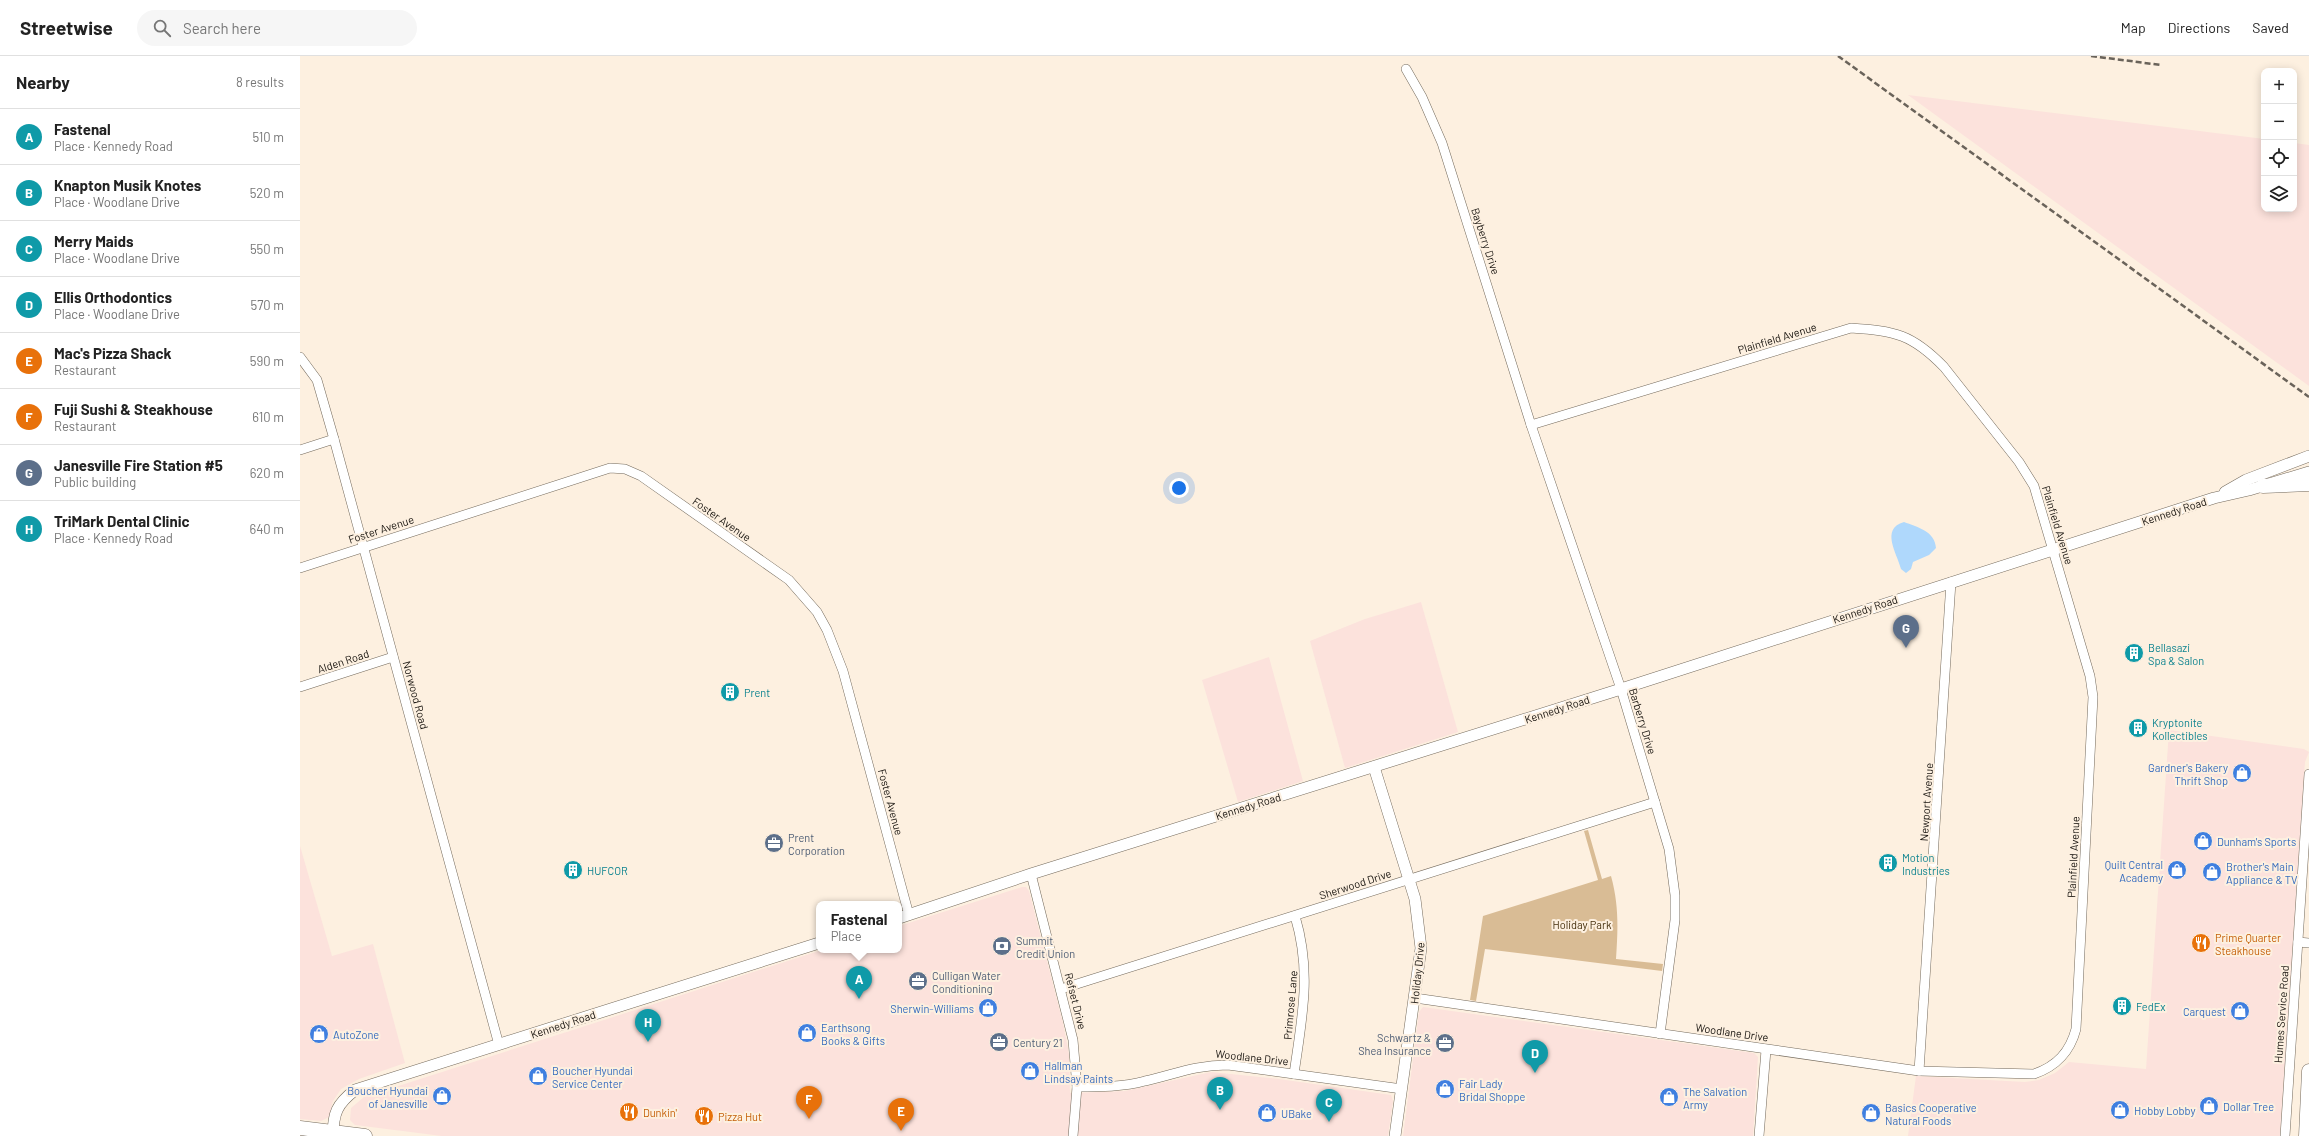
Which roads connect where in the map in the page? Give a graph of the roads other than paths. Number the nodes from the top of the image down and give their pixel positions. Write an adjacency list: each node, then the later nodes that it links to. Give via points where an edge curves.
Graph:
1 (1406, 69): 3 (street, Bayberry Drive, via 1425,102 1442,143)
2 (300, 357): 4 (street, Norwood Road, via 317,380)
3 (1531, 425): 12 (street, Plainfield Avenue, via 1851,328 1887,330 1905,336 1930,353 2019,462 2034,486); 17 (street, Barberry Drive)
4 (334, 439): 5 (street); 11 (street, Norwood Road)
5 (300, 450)
6 (2309, 456): 10 (street, Kennedy Road, via 2246,480)
7 (2309, 472): 9 (street, Kennedy Road)
8 (2309, 484): 9 (main road)
9 (2263, 486): 10 (street, Kennedy Road)
10 (2214, 498): 12 (street, Kennedy Road)
11 (363, 548): 13 (street, Foster Avenue); 15 (street, Norwood Road); 23 (street, Foster Avenue, via 610,468 625,469 641,476 789,580 817,612 828,630 843,671)
12 (2053, 549): 14 (street, Kennedy Road); 34 (street, Plainfield Avenue, via 2090,676 2093,697 2076,1030 2067,1052)
13 (300, 568)
14 (1951, 582): 17 (street, Kennedy Road); 35 (street, Newport Avenue)
15 (393, 657): 16 (street, Alden Road); 32 (street, Norwood Road)
16 (300, 687)
17 (1621, 688): 18 (street, Kennedy Road); 20 (street, Barberry Drive)
18 (1374, 767): 21 (street, Kennedy Road); 22 (street, Holiday Drive)
19 (2309, 774): 26 (street, Humes Service Road)
20 (1655, 802): 22 (street, Sherwood Drive); 31 (street, Barberry Drive, via 1669,849 1675,896)
21 (1031, 874): 24 (street, Kennedy Road); 29 (street, Refset Drive)
22 (1409, 879): 25 (street, Sherwood Drive); 30 (street, Holiday Drive, via 1419,916 1421,948)
23 (900, 901)
24 (904, 916)
25 (1295, 916): 29 (street, Sherwood Drive); 37 (street, Primrose Lane, via 1302,940 1306,974)
26 (2298, 942): 27 (street); 46 (street, Humes Service Road)
27 (2309, 942)
28 (816, 944): 32 (street, Kennedy Road)
29 (1061, 989): 38 (street, Refset Drive, via 1073,1040)
30 (1415, 998): 31 (street, Woodlane Drive); 39 (street, Holiday Drive)
31 (1660, 1034): 33 (street, Woodlane Drive)
32 (499, 1044): 41 (street, Kennedy Road, via 355,1090 341,1102 334,1117)
33 (1766, 1050): 35 (street, Woodlane Drive); 45 (street)
34 (2046, 1070): 35 (street, Woodlane Drive, via 2034,1074)
35 (1919, 1071)
36 (2309, 1071): 47 (main road)
37 (1294, 1074): 38 (street, Woodlane Drive, via 1228,1065 1206,1065 1129,1084); 39 (street, Woodlane Drive)
38 (1077, 1087): 43 (street, Refset Drive)
39 (1402, 1089): 44 (street, Holiday Drive)
40 (300, 1128): 41 (main road)
41 (333, 1134): 42 (main road)
42 (366, 1136)
43 (1072, 1136)
44 (1395, 1136)
45 (1759, 1136)
46 (2285, 1136)
47 (2306, 1136)

